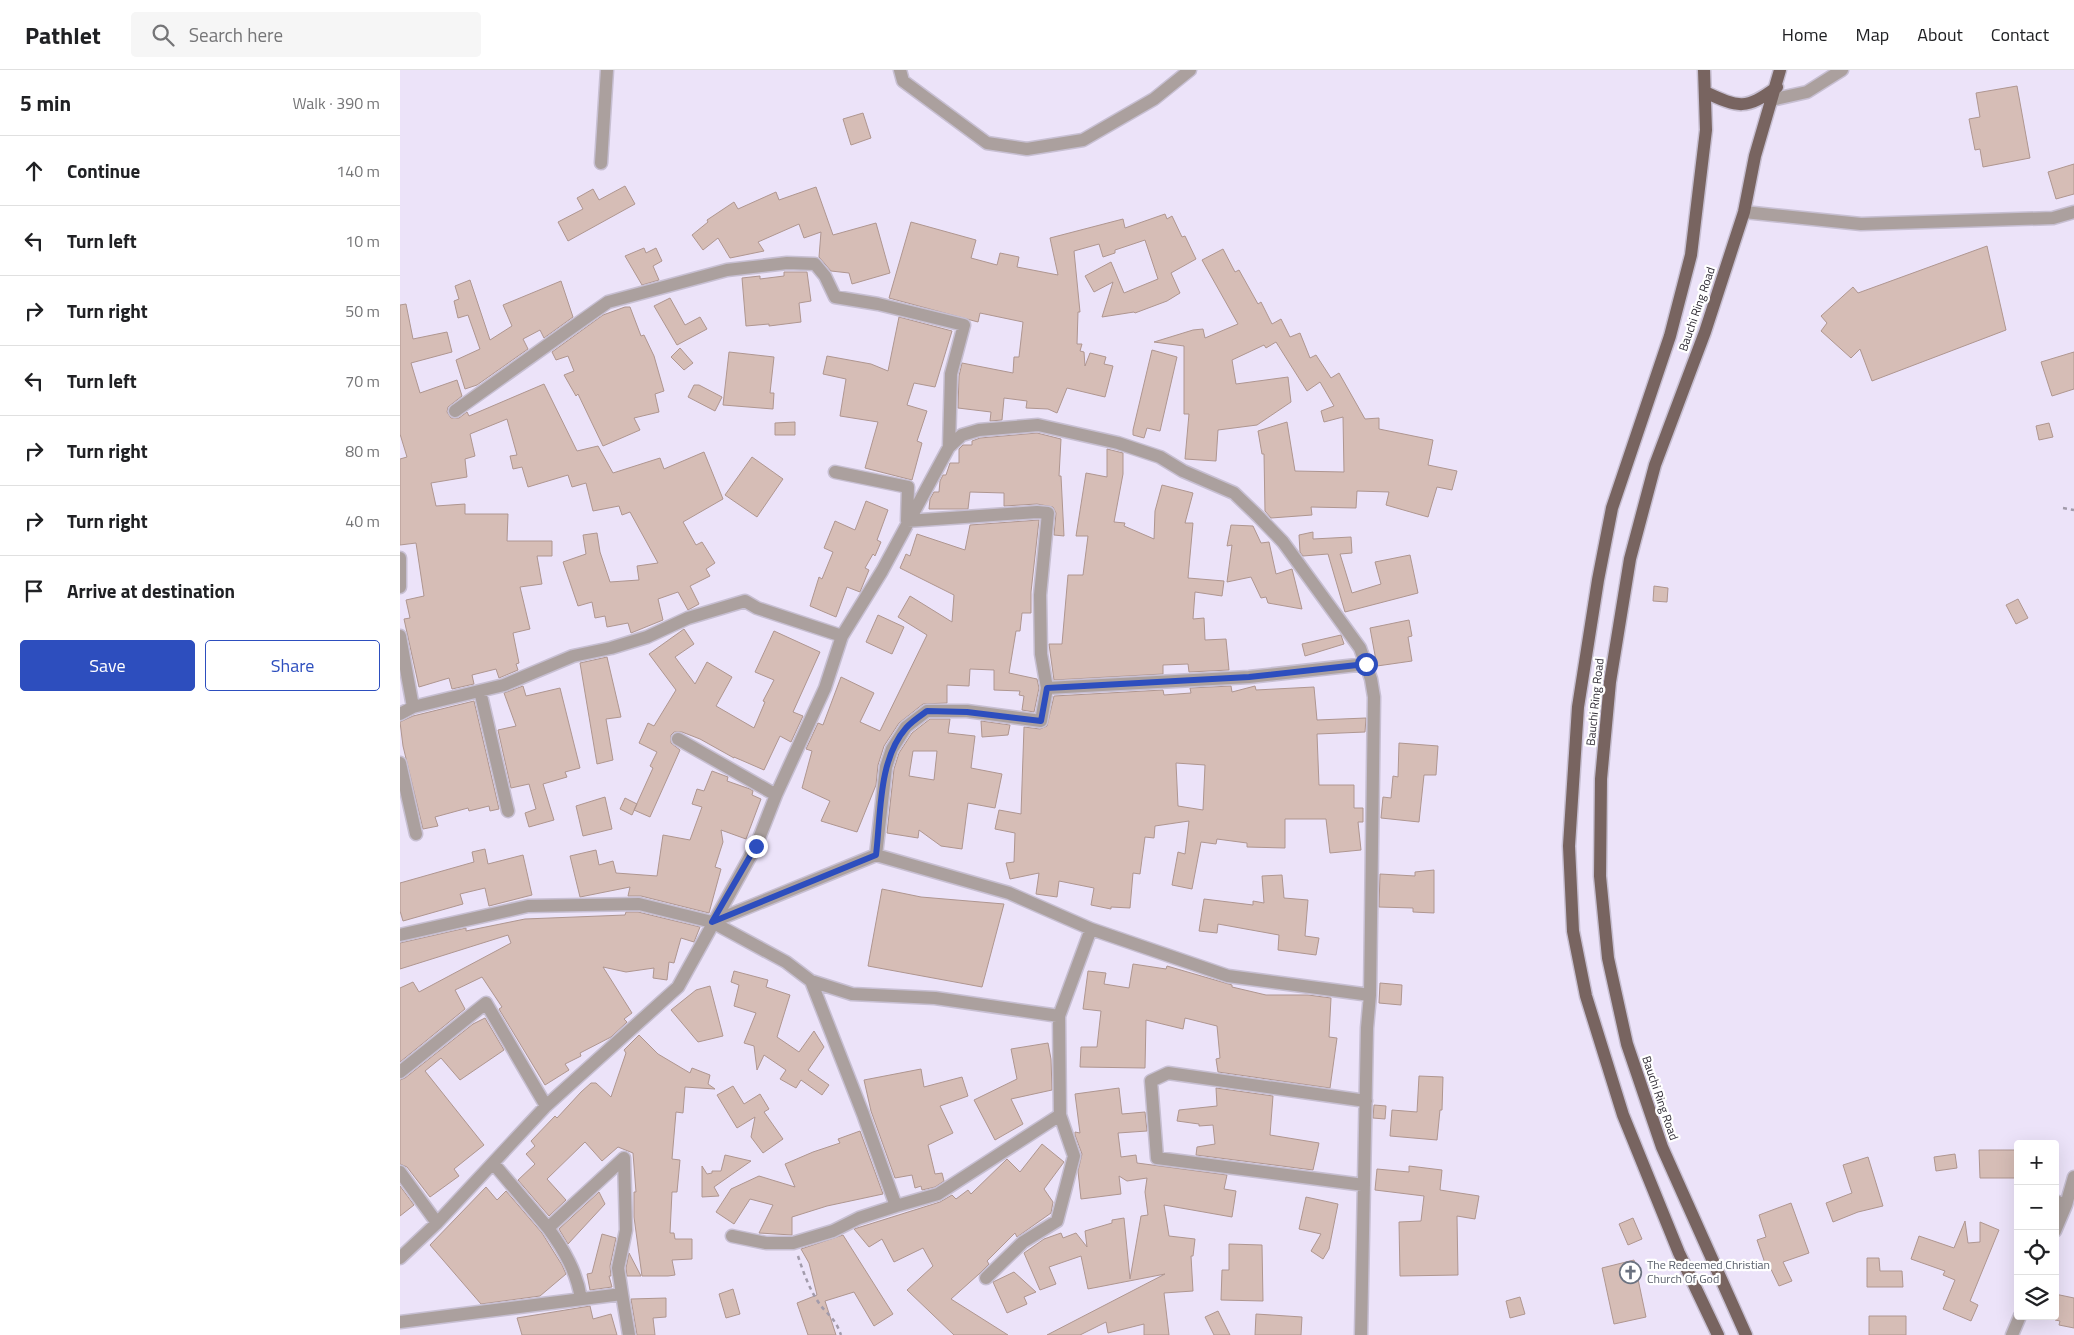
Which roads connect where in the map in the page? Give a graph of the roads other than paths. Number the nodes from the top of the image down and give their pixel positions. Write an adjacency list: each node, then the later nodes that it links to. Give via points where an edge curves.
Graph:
1 (607, 70): 10 (street)
2 (900, 70): 6 (street, via 903,81 987,142 1027,149 1083,140 1154,99)
3 (1704, 70): 8 (main road, Bauchi Ring Road)
4 (1780, 70): 7 (main road, Bauchi Ring Road)
5 (1842, 70): 9 (street, via 1807,92)
6 (1187, 71)
7 (1777, 87): 8 (main road, via 1755,103 1732,105); 9 (main road, Bauchi Ring Road)
8 (1705, 92): 60 (main road, Bauchi Ring Road, via 1703,160 1689,263 1670,336 1612,508 1598,580 1578,707 1569,846 1573,931 1586,996 1623,1115 1678,1253)
9 (1772, 100): 11 (main road, Bauchi Ring Road, via 1755,156)
10 (600, 163)
11 (1744, 212): 12 (street, via 1861,224 2053,218); 61 (main road, Bauchi Ring Road, via 1708,323 1655,465 1630,558 1610,682 1601,779 1600,876 1608,958 1627,1044 1662,1147)
12 (2074, 212)
13 (455, 411): 14 (street, via 608,302 727,270 786,263 815,264 835,297 964,325 951,374)
14 (949, 447): 16 (street); 21 (street, via 962,435 980,430 1038,425 1118,443 1160,457 1234,493 1283,542 1360,648)
15 (835, 472): 16 (street, via 908,487)
16 (907, 521): 20 (street, via 882,571); 22 (street, via 1037,512 1048,514 1040,595 1041,654)
17 (400, 558): 18 (street)
18 (400, 586)
19 (400, 636): 24 (street)
20 (842, 636): 23 (street, via 744,601 688,618 647,637 572,656 504,685); 28 (street, via 814,716)
21 (1366, 664): 22 (street, via 1249,677); 36 (street, via 1374,697)
22 (1047, 688): 31 (street, via 1041,721 927,711 906,728 892,748 886,767)
23 (480, 691): 24 (street); 29 (street)
24 (413, 707): 25 (street)
25 (400, 714)
26 (678, 739): 28 (street)
27 (400, 763): 30 (street)
28 (776, 795): 32 (street, via 756,846)
29 (508, 811)
30 (416, 834)
31 (876, 855): 32 (street); 33 (street, via 1009,893)
32 (712, 922): 34 (street, via 639,904 528,906); 35 (street, via 786,962); 40 (street, via 678,988)
33 (1091, 929): 36 (street, via 1228,976); 37 (street)
34 (400, 935)
35 (811, 981): 37 (street, via 852,994 935,998); 47 (street)
36 (1370, 995): 39 (street)
37 (1059, 1016): 41 (street)
38 (400, 1072): 40 (street, via 486,1003)
39 (1366, 1101): 45 (street); 45 (street, via 1168,1073 1151,1081 1157,1158)
40 (546, 1106): 42 (street)
41 (1060, 1115): 47 (street, via 938,1194); 53 (street, via 1074,1156 1057,1220 1024,1242)
42 (493, 1163): 48 (street); 49 (street)
43 (400, 1172): 48 (street)
44 (2074, 1177): 46 (street)
45 (1364, 1185): 59 (street)
46 (2061, 1203): 50 (street)
47 (896, 1206): 51 (street, via 793,1243 766,1243)
48 (437, 1223): 52 (street)
49 (548, 1228): 54 (street, via 624,1158 626,1230 618,1268); 55 (street, via 565,1251)
50 (2055, 1230)
51 (732, 1236)
52 (400, 1258)
53 (986, 1278)
54 (622, 1294): 55 (street); 58 (street)
55 (580, 1299): 57 (street)
56 (2018, 1320): 62 (street)
57 (400, 1322)
58 (629, 1335)
59 (1361, 1335)
60 (1718, 1335)
61 (1746, 1335)
62 (2012, 1335)

